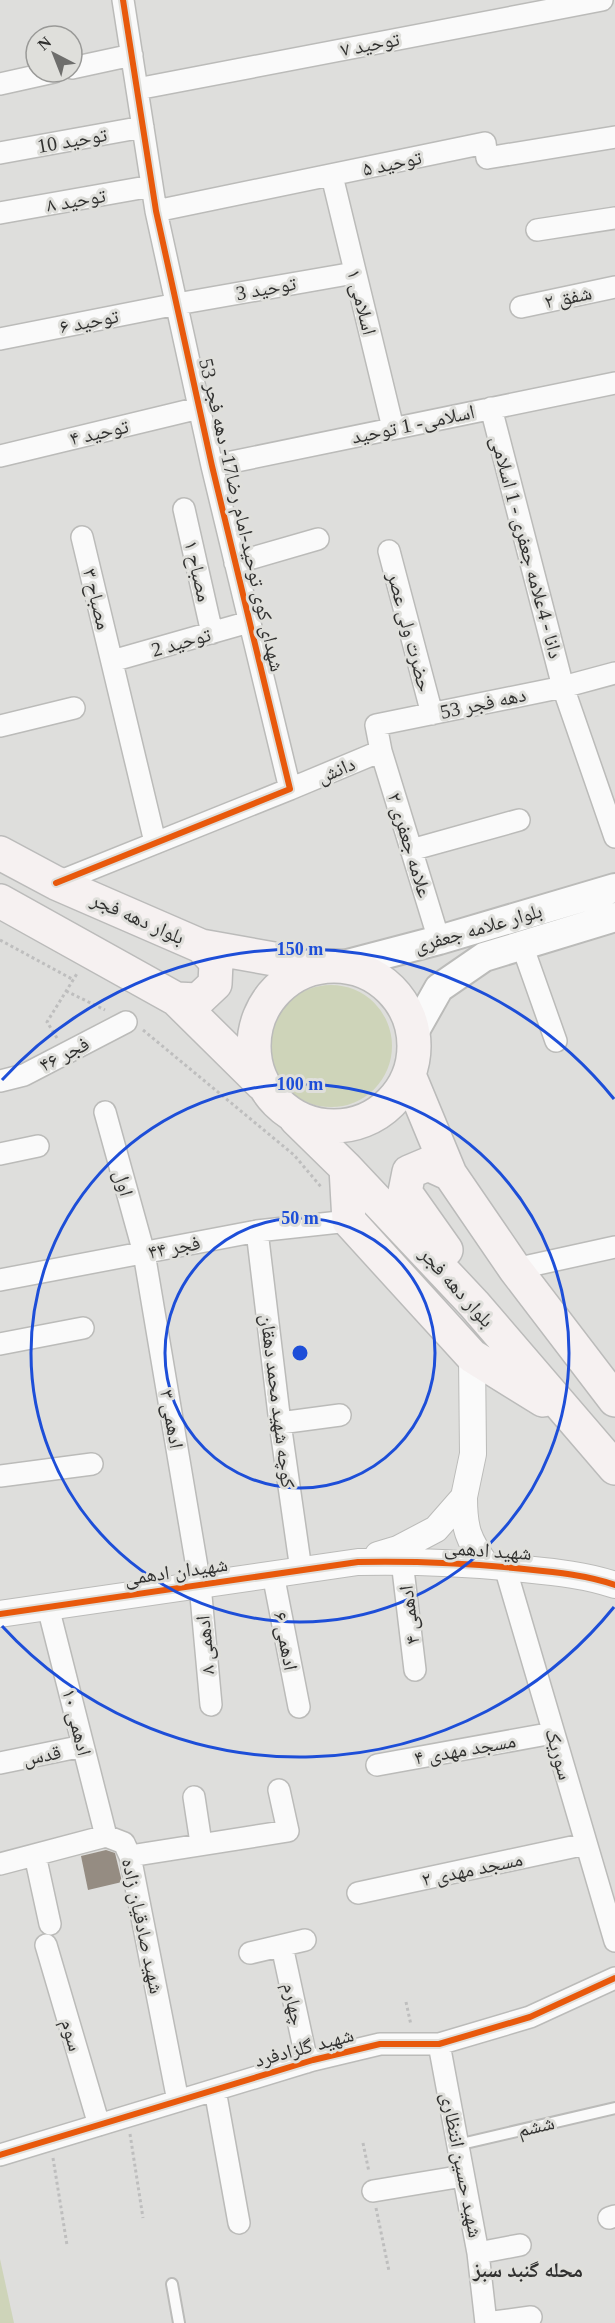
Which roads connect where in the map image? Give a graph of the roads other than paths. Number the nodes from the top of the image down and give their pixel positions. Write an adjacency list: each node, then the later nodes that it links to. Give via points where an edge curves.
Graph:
1 (123, 0): 3 (street, شهدای کوی توحید-امام رضا17- دهه فجر 53)
2 (602, 0): 7 (street, توحید ۷)
3 (132, 55): 4 (street); 7 (street, شهدای کوی توحید-امام رضا17- دهه فجر 53)
4 (84, 65)
5 (24, 79): 6 (street)
6 (0, 84)
7 (137, 89): 8 (street, شهدای کوی توحید-امام رضا17- دهه فجر 53)
8 (143, 127): 10 (street, توحید 10); 12 (street, شهدای کوی توحید-امام رضا17- دهه فجر 53)
9 (615, 137): 11 (street, توحید ۵, via 487,158 485,143)
10 (0, 153)
11 (332, 176): 13 (street, توحید ۵); 17 (street, اسلامی ۱)
12 (152, 186): 13 (street, شهدای کوی توحید-امام رضا17- دهه فجر 53); 14 (street, توحید ۸)
13 (156, 211): 19 (street, شهدای کوی توحید-امام رضا17- دهه فجر 53)
14 (0, 213)
15 (615, 218): 16 (street)
16 (537, 230)
17 (354, 273): 19 (street, توحید 3); 25 (street, اسلامی ۱)
18 (615, 287): 20 (street, شفق ۲)
19 (177, 304): 21 (street, توحید ۶); 23 (street, شهدای کوی توحید-امام رضا17- دهه فجر 53)
20 (521, 307)
21 (0, 339)
22 (615, 383): 24 (street, اسلامی- 1 توحید)
23 (199, 408): 26 (street, توحید ۴); 27 (street, شهدای کوی توحید-امام رضا17- دهه فجر 53)
24 (491, 408): 25 (street, اسلامی- 1 توحید); 37 (street, دانا - 4علامه جعفری - 1 اسلامی)
25 (393, 428): 27 (street, اسلامی- 1 توحید)
26 (0, 456)
27 (212, 466): 32 (street, شهدای کوی توحید-امام رضا17- دهه فجر 53)
28 (184, 509): 34 (street, مصباح ۱)
29 (82, 537): 35 (street, مصباح ۳)
30 (318, 539): 32 (street)
31 (389, 551): 39 (street, حضرت ولی عصر)
32 (235, 563): 33 (street, شهدای کوی توحید-امام رضا17- دهه فجر 53)
33 (249, 622): 34 (street, توحید 2); 42 (street, شهدای کوی توحید-امام رضا17- دهه فجر 53)
34 (212, 633): 35 (street, توحید 2)
35 (112, 661): 45 (street, مصباح ۳)
36 (615, 673): 37 (street, دهه فجر 53)
37 (563, 687): 39 (street, دهه فجر 53); 44 (street, دانا - 4علامه جعفری - 1 اسلامی)
38 (74, 708): 40 (street)
39 (432, 714): 41 (street, دهه فجر 53, via 376,725)
40 (0, 726)
41 (381, 751): 42 (street, دانش); 46 (street, علامه جعفری ۲)
42 (290, 789): 45 (street)
43 (519, 820): 46 (street)
44 (615, 837)
45 (155, 842): 48 (street)
46 (411, 850): 52 (street, علامه جعفری ۲)
47 (0, 853): 48 (main road, بلوار دهه فجر)
48 (56, 883): 54 (main road, بلوار دهه فجر)
49 (615, 888): 52 (main road, بلوار علامه جعفری)
50 (0, 901): 56 (main road)
51 (615, 917): 53 (main road, بلوار علامه جعفری)
52 (439, 940): 55 (main road, بلوار علامه جعفری)
53 (522, 945): 58 (main road, بلوار علامه جعفری, via 484,957 439,988); 59 (street)
54 (201, 946): 55 (main road, بلوار دهه فجر); 56 (main road, via 216,962 215,984 198,1000)
55 (330, 967): 58 (main road, via 361,971 380,980 402,1004); 62 (main road, via 299,974 267,1002 257,1021 253,1042)
56 (176, 999): 62 (main road)
57 (126, 1022): 61 (street, فجر ۴۶, via 24,1075)
58 (413, 1034): 60 (main road)
59 (556, 1041)
60 (409, 1075): 64 (main road, via 399,1093 368,1119 328,1126 308,1123); 68 (main road)
61 (0, 1081)
62 (262, 1084): 64 (main road)
63 (105, 1112): 72 (street, اول)
64 (290, 1114): 67 (main road, بلوار دهه فجر)
65 (38, 1146): 66 (street)
66 (0, 1154)
67 (346, 1168): 69 (main road); 75 (main road, بلوار دهه فجر)
68 (450, 1174): 73 (main road); 75 (main road, via 428,1164 409,1172 405,1192 444,1245)
69 (349, 1221): 70 (street, فجر ۴۴); 78 (main road)
70 (257, 1232): 72 (street, فجر ۴۴); 82 (street, کوچه شهید محمد دهقان)
71 (615, 1246): 73 (street)
72 (144, 1253): 74 (street, فجر ۴۴); 92 (street, ادهمی ۳)
73 (515, 1269): 79 (main road)
74 (0, 1280)
75 (474, 1304): 81 (main road, بلوار دهه فجر)
76 (83, 1328): 77 (street)
77 (0, 1344)
78 (472, 1356): 81 (main road); 86 (street, شهید ادهمی, via 473,1454)
79 (615, 1400)
80 (340, 1415): 82 (street)
81 (570, 1416): 84 (main road, بلوار دهه فجر)
82 (280, 1423): 90 (street, کوچه شهید محمد دهقان)
83 (92, 1464): 85 (street)
84 (615, 1468)
85 (0, 1476)
86 (464, 1497): 88 (street, شهید ادهمی, via 436,1529 398,1549); 89 (street, via 464,1522 472,1545)
87 (402, 1561): 88 (street, شهید ادهمی); 89 (street, شهید ادهمی); 96 (street, ادهمی ۴)
88 (358, 1562): 90 (street, شهیدان ادهمی)
89 (495, 1566): 93 (street, شهید ادهمی); 99 (street, سوریک)
90 (301, 1570): 91 (street, شهیدان ادهمی)
91 (273, 1574): 92 (street, شهیدان ادهمی); 98 (street, ادهمی ۶)
92 (200, 1585): 94 (street, شهیدان ادهمی); 97 (street, ادهمی ۸)
93 (615, 1585)
94 (48, 1607): 95 (street, شهیدان ادهمی); 100 (street, ادهمی ۱۰)
95 (0, 1614)
96 (415, 1670)
97 (211, 1705)
98 (299, 1707)
99 (553, 1733): 102 (street, مسجد مهدی ۴); 107 (street, سوریک)
100 (83, 1746): 101 (street, قدس); 105 (street, ادهمی ۱۰)
101 (0, 1763)
102 (377, 1765)
103 (279, 1790): 106 (street, via 288,1831)
104 (194, 1797): 106 (street)
105 (106, 1836): 108 (street, شهید صادقیان زاده); 109 (street, شهید صادقیان زاده, via 124,1844)
106 (201, 1843): 109 (street)
107 (586, 1844): 111 (street, مسجد مهدی ۲); 113 (street, سوریک)
108 (35, 1855): 110 (street, شهید صادقیان زاده); 122 (street, سوم, via 48,1935)
109 (130, 1856): 120 (street, شهید صادقیان زاده)
110 (0, 1864)
111 (358, 1893)
112 (305, 1940): 114 (street)
113 (615, 1941)
114 (282, 1946): 115 (street); 118 (street, چهارم)
115 (250, 1953)
116 (615, 1978): 117 (street, شهید گلزادفرد, via 530,2017)
117 (439, 2044): 118 (street, شهید گلزادفرد, via 380,2044); 123 (street, شهید حسین انتظاری)
118 (307, 2062): 119 (street, شهید گلزادفرد)
119 (215, 2090): 120 (street, شهید گلزادفرد); 127 (street)
120 (178, 2101): 122 (street, شهید گلزادفرد)
121 (615, 2108): 123 (lane, ششم)
122 (99, 2125): 124 (street, شهید گلزادفرد)
123 (457, 2145): 125 (street, شهید حسین انتظاری)
124 (0, 2155)
125 (463, 2176): 126 (street); 129 (street, شهید حسین انتظاری)
126 (373, 2191)
127 (239, 2223)
128 (520, 2245): 129 (street)
129 (478, 2253): 133 (street, شهید حسین انتظاری)
130 (172, 2284): 132 (lane)
131 (531, 2317): 133 (street)
132 (179, 2323)
133 (486, 2323)

